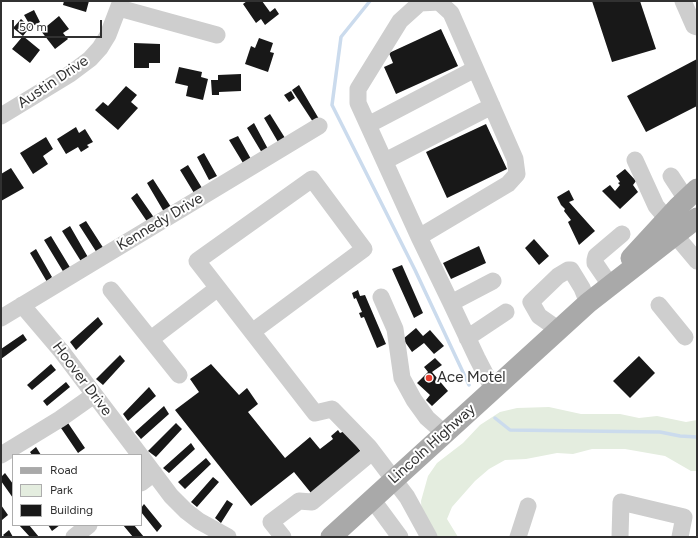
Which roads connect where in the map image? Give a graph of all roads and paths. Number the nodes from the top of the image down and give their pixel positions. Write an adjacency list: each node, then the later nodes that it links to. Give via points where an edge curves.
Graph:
1 (682, 1): 3 (street, via 694,26)
2 (120, 4): 4 (street); 7 (street, Austin Drive, via 108,35 90,59)
3 (697, 27)
4 (216, 35)
5 (475, 69): 6 (street); 8 (street); 8 (street, via 451,13 439,2 420,3 400,21 358,89 358,103)
6 (492, 106): 11 (street); 17 (street, via 515,159 517,174 508,184)
7 (1, 116)
8 (368, 125): 11 (street)
9 (318, 126): 26 (street, Kennedy Drive)
10 (635, 160): 15 (street, via 656,206)
11 (385, 161): 17 (street)
12 (671, 176): 13 (street)
13 (692, 194): 15 (main road, Lincoln Highway)
14 (697, 218): 15 (main road, Lincoln Highway)
15 (671, 227): 18 (street); 20 (main road, Lincoln Highway); 25 (main road, Lincoln Highway)
16 (622, 234): 20 (street, via 596,256 595,263)
17 (420, 236): 24 (street)
18 (697, 261)
19 (493, 282): 24 (street)
20 (608, 282): 25 (main road, Lincoln Highway)
21 (218, 288): 31 (street); 31 (street, via 197,261 312,180 364,249); 34 (street)
22 (111, 290): 34 (street)
23 (381, 297): 38 (street, via 394,329 402,378 427,418)
24 (451, 303): 33 (street)
25 (588, 304): 30 (main road, Lincoln Highway); 30 (street, via 571,270 558,276 531,302 538,316)
26 (22, 305): 29 (street, Kennedy Drive); 37 (street, Hoover Drive)
27 (659, 306): 32 (street)
28 (506, 312): 33 (street)
29 (1, 318)
30 (559, 330): 36 (main road, Lincoln Highway)
31 (252, 332): 39 (street, via 315,413 332,409)
32 (685, 337)
33 (467, 338): 36 (street)
34 (150, 339): 35 (street)
35 (179, 375)
36 (493, 389): 38 (main road, Lincoln Highway)
37 (94, 395): 40 (street, Hoover Drive); 41 (street)
38 (444, 433): 44 (main road, Lincoln Highway)
39 (372, 452): 44 (street); 51 (street, via 312,502 299,501 272,522)
40 (139, 454)
41 (1, 455)
42 (142, 459): 43 (street, Hoover Drive)
43 (148, 478): 48 (street, Hoover Drive, via 172,496)
44 (393, 479): 45 (main road, Lincoln Highway); 54 (street, via 407,497)
45 (372, 499): 52 (main road, Lincoln Highway); 53 (street)
46 (528, 506): 55 (street)
47 (88, 526): 49 (street)
48 (208, 533): 50 (street, Hoover Drive)
49 (74, 537)
50 (228, 537)
51 (283, 537)
52 (331, 537)
53 (400, 537)
54 (429, 537)
55 (518, 537)
56 (620, 537): 57 (street, via 621,502 684,517)
57 (680, 537)

